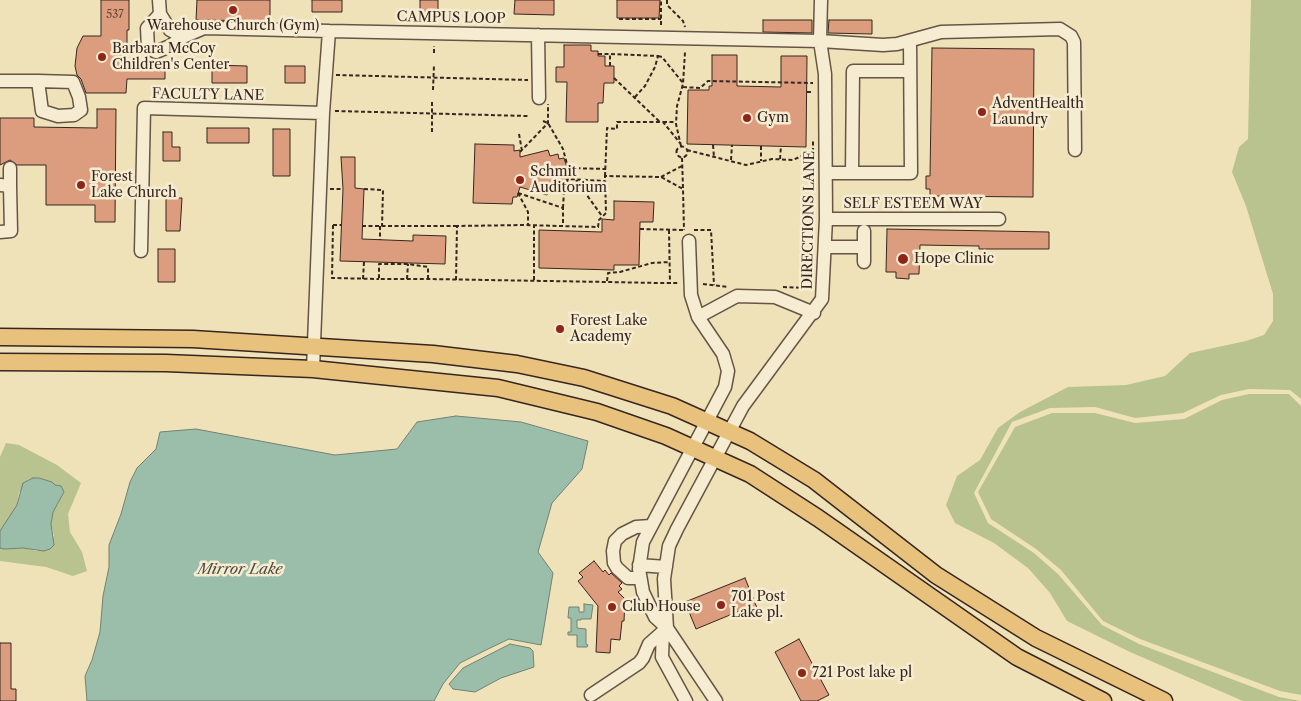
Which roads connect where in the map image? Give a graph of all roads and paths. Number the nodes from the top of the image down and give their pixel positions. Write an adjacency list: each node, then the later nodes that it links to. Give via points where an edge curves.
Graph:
1 (159, 0): 5 (street)
2 (661, 0): 3 (path); 7 (path)
3 (667, 0): 9 (path, via 684,24)
4 (821, 0): 13 (street, DIRECTIONS LANE)
5 (160, 14): 11 (street, via 170,30); 11 (street, CAMPUS LOOP, via 147,28 148,48 156,52)
6 (619, 19): 7 (path)
7 (661, 19): 12 (path)
8 (329, 30): 10 (street, CAMPUS LOOP); 11 (street, CAMPUS LOOP, via 204,28); 36 (street)
9 (685, 32)
10 (538, 35): 12 (street, CAMPUS LOOP); 33 (street)
11 (183, 37)
12 (660, 38): 13 (street, CAMPUS LOOP)
13 (820, 41): 14 (street, CAMPUS LOOP, via 883,45); 28 (street, DIRECTIONS LANE)
14 (910, 41): 21 (street); 52 (street, CAMPUS LOOP, via 941,32 1065,31 1074,42)
15 (684, 52): 29 (path)
16 (598, 54): 17 (path)
17 (610, 54): 18 (path); 20 (path)
18 (658, 56): 29 (path); 34 (path, via 645,86)
19 (434, 65): 22 (path)
20 (610, 66)
21 (910, 71): 64 (street, via 853,71); 64 (street, via 910,173)
22 (433, 77): 24 (path); 27 (path, via 336,75); 30 (path)
23 (614, 78): 34 (path)
24 (528, 80)
25 (0, 81): 26 (street)
26 (38, 81): 26 (street, via 73,82 81,110 74,115 58,116 42,111)
27 (335, 82)
28 (825, 83): 29 (path, via 708,81 700,88); 53 (street, DIRECTIONS LANE)
29 (683, 86): 41 (path)
30 (433, 90)
31 (807, 92): 32 (path)
32 (813, 92)
33 (539, 98)
34 (635, 98): 40 (path)
35 (432, 100): 37 (path)
36 (323, 112): 37 (path); 92 (street, FACULTY LANE, via 144,108); 110 (street)
37 (432, 113): 38 (path); 43 (path)
38 (528, 116)
39 (543, 121): 42 (path)
40 (662, 122): 41 (path); 45 (path); 62 (path, via 617,122 617,128 607,128)
41 (676, 122): 45 (path)
42 (548, 123): 44 (path, via 521,152); 61 (path, via 564,150)
43 (432, 132)
44 (520, 134)
45 (680, 143): 48 (path)
46 (713, 145): 54 (path)
47 (732, 145): 57 (path)
48 (681, 146): 51 (path); 55 (path, via 676,152)
49 (761, 146): 58 (path)
50 (780, 146): 56 (path)
51 (687, 150): 54 (path); 55 (path, via 687,155)
52 (1075, 150)
53 (826, 153): 56 (path, via 813,152 793,160); 63 (street, DIRECTIONS LANE)
54 (714, 157): 57 (path)
55 (682, 158): 59 (path)
56 (780, 159): 58 (path)
57 (731, 161): 58 (path, via 746,165)
58 (761, 161)
59 (682, 166): 66 (path); 71 (path)
60 (10, 168): 70 (street)
61 (568, 168): 62 (path); 67 (path)
62 (606, 169): 65 (path)
63 (826, 173): 64 (street); 75 (street, DIRECTIONS LANE)
64 (852, 173)
65 (605, 176): 66 (path); 69 (path)
66 (661, 177): 71 (path)
67 (568, 180): 68 (path); 73 (path)
68 (576, 180): 69 (path); 74 (path)
69 (606, 180): 74 (path, via 606,213)
70 (5, 186): 86 (street)
71 (683, 188): 85 (path, via 684,230)
72 (364, 189): 81 (path, via 383,190)
73 (563, 208): 78 (path, via 518,194 528,212); 83 (path)
74 (602, 216): 83 (path, via 598,227)
75 (826, 219): 76 (street, SELF ESTEEM WAY); 90 (street, DIRECTIONS LANE)
76 (999, 219)
77 (333, 225): 97 (path, via 332,278)
78 (528, 225): 79 (path); 82 (path)
79 (534, 225): 83 (path); 102 (path)
80 (362, 226): 81 (path)
81 (381, 226): 82 (path); 89 (path)
82 (457, 226): 101 (path)
83 (563, 226)
84 (640, 229): 85 (path)
85 (669, 230): 94 (path)
86 (5, 231)
87 (864, 231): 91 (street)
88 (691, 236): 106 (path, via 712,230); 108 (street, via 691,295)
89 (380, 240)
90 (825, 247): 91 (street); 107 (street, DIRECTIONS LANE, via 822,299)
91 (864, 247): 95 (street)
92 (141, 251)
93 (364, 262): 97 (path)
94 (670, 262): 103 (path, via 608,272); 105 (path)
95 (864, 262)
96 (408, 264): 98 (path, via 379,264); 99 (path); 100 (path, via 428,267)
97 (363, 278): 98 (path)
98 (379, 278): 99 (path)
99 (407, 279): 100 (path)
100 (428, 279): 101 (path)
101 (456, 280): 102 (path)
102 (534, 281): 103 (path)
103 (607, 282): 105 (path)
104 (684, 283): 105 (path)
105 (670, 284)
106 (714, 285)
107 (814, 313): 108 (street, via 775,297 736,296); 114 (street, DIRECTIONS LANE, via 743,406)
108 (698, 317): 113 (street, via 723,354 728,371 725,387)
109 (0, 337): 110 (main road, via 193,339)
110 (314, 346): 112 (street); 113 (main road, via 433,354 517,364 584,378 672,406)
111 (0, 362): 112 (main road, via 166,363)
112 (313, 369): 115 (main road, via 498,388 598,412)
113 (707, 421): 114 (main road); 115 (street)
114 (729, 431): 116 (street, DIRECTIONS LANE); 126 (main road, via 814,480 936,575 1036,638)
115 (693, 448): 116 (main road); 117 (street)
116 (714, 458): 119 (street, DIRECTIONS LANE, via 669,546); 125 (main road, via 750,474 818,518 1018,656)
117 (651, 526): 118 (street, via 643,542); 120 (street, via 636,527 622,534 612,551 617,568 628,578)
118 (640, 565): 119 (street); 120 (street)
119 (666, 567): 121 (street, DIRECTIONS LANE)
120 (640, 578): 121 (street, via 655,617)
121 (665, 629): 122 (street, via 648,644 638,663); 123 (street, DIRECTIONS LANE, via 662,657); 124 (street)
122 (591, 694)
123 (686, 701)
124 (716, 701)
125 (1103, 701)
126 (1164, 701)

